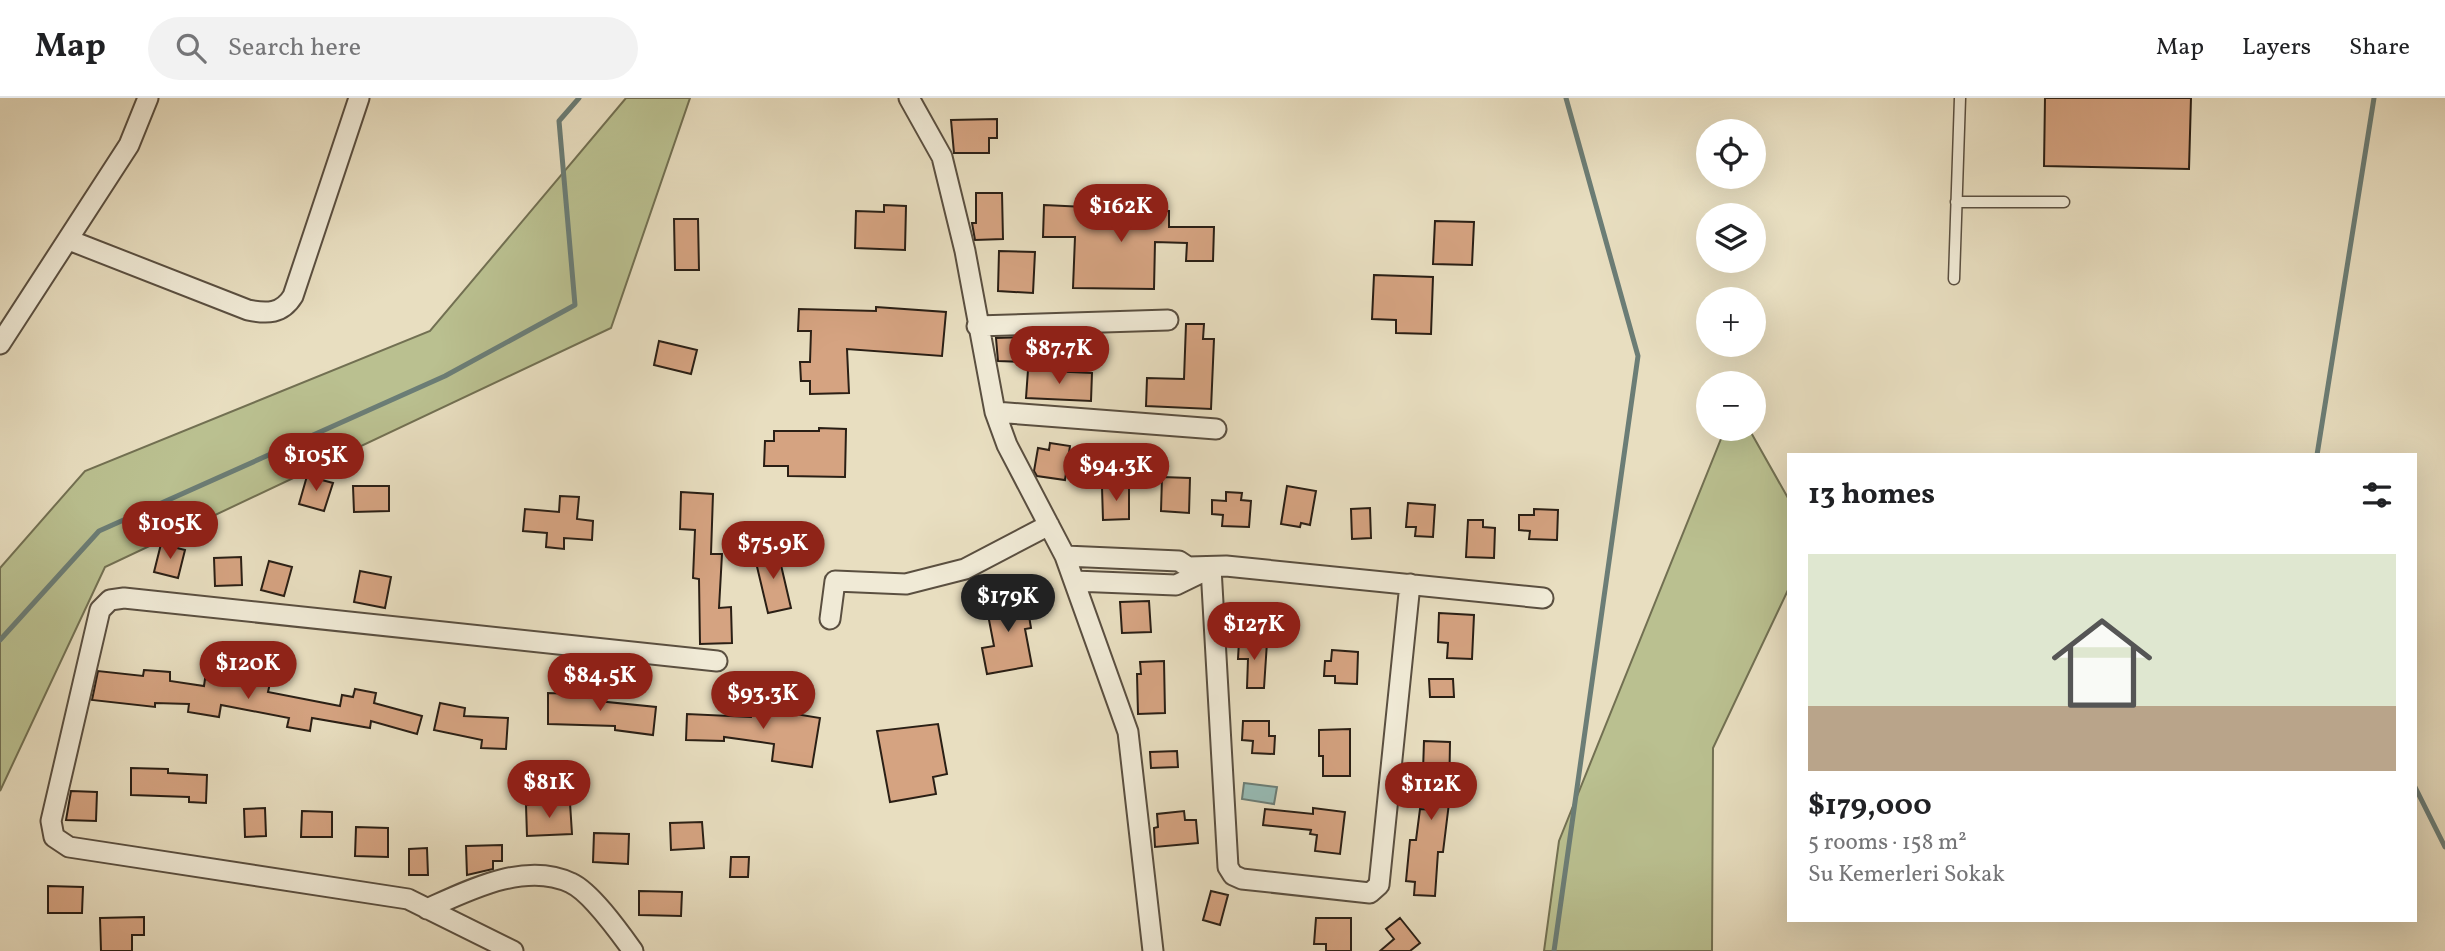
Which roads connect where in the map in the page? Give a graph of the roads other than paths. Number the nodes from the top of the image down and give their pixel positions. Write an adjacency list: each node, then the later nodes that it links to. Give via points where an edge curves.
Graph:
1 (148, 98): 7 (street, via 129,145)
2 (359, 98): 7 (street, via 293,296 278,311 248,310)
3 (909, 98): 10 (street, via 942,157)
4 (1960, 98): 5 (lane)
5 (1956, 202): 6 (lane); 8 (lane)
6 (2064, 202)
7 (69, 240): 11 (street)
8 (1954, 279)
9 (1168, 320): 10 (street)
10 (977, 326): 12 (street)
11 (0, 344)
12 (995, 412): 13 (street); 14 (street)
13 (1216, 429)
14 (1049, 525): 15 (street); 20 (street, via 965,569 906,584 835,581)
15 (1065, 556): 16 (street, via 1179,561 1188,567); 17 (street)
16 (1211, 568): 17 (street, via 1176,585); 18 (street); 18 (street, via 1227,867 1242,879 1370,893 1380,885)
17 (1074, 581): 25 (street, via 1128,732)
18 (1409, 584): 19 (street)
19 (1543, 598)
20 (830, 619)
21 (717, 661): 22 (street, via 124,598 110,600 100,610 51,821 54,837 69,847 408,899)
22 (427, 909): 23 (street); 24 (street, via 471,889 523,876 546,876 573,884)
23 (513, 951)
24 (633, 951)
25 (1153, 951)

